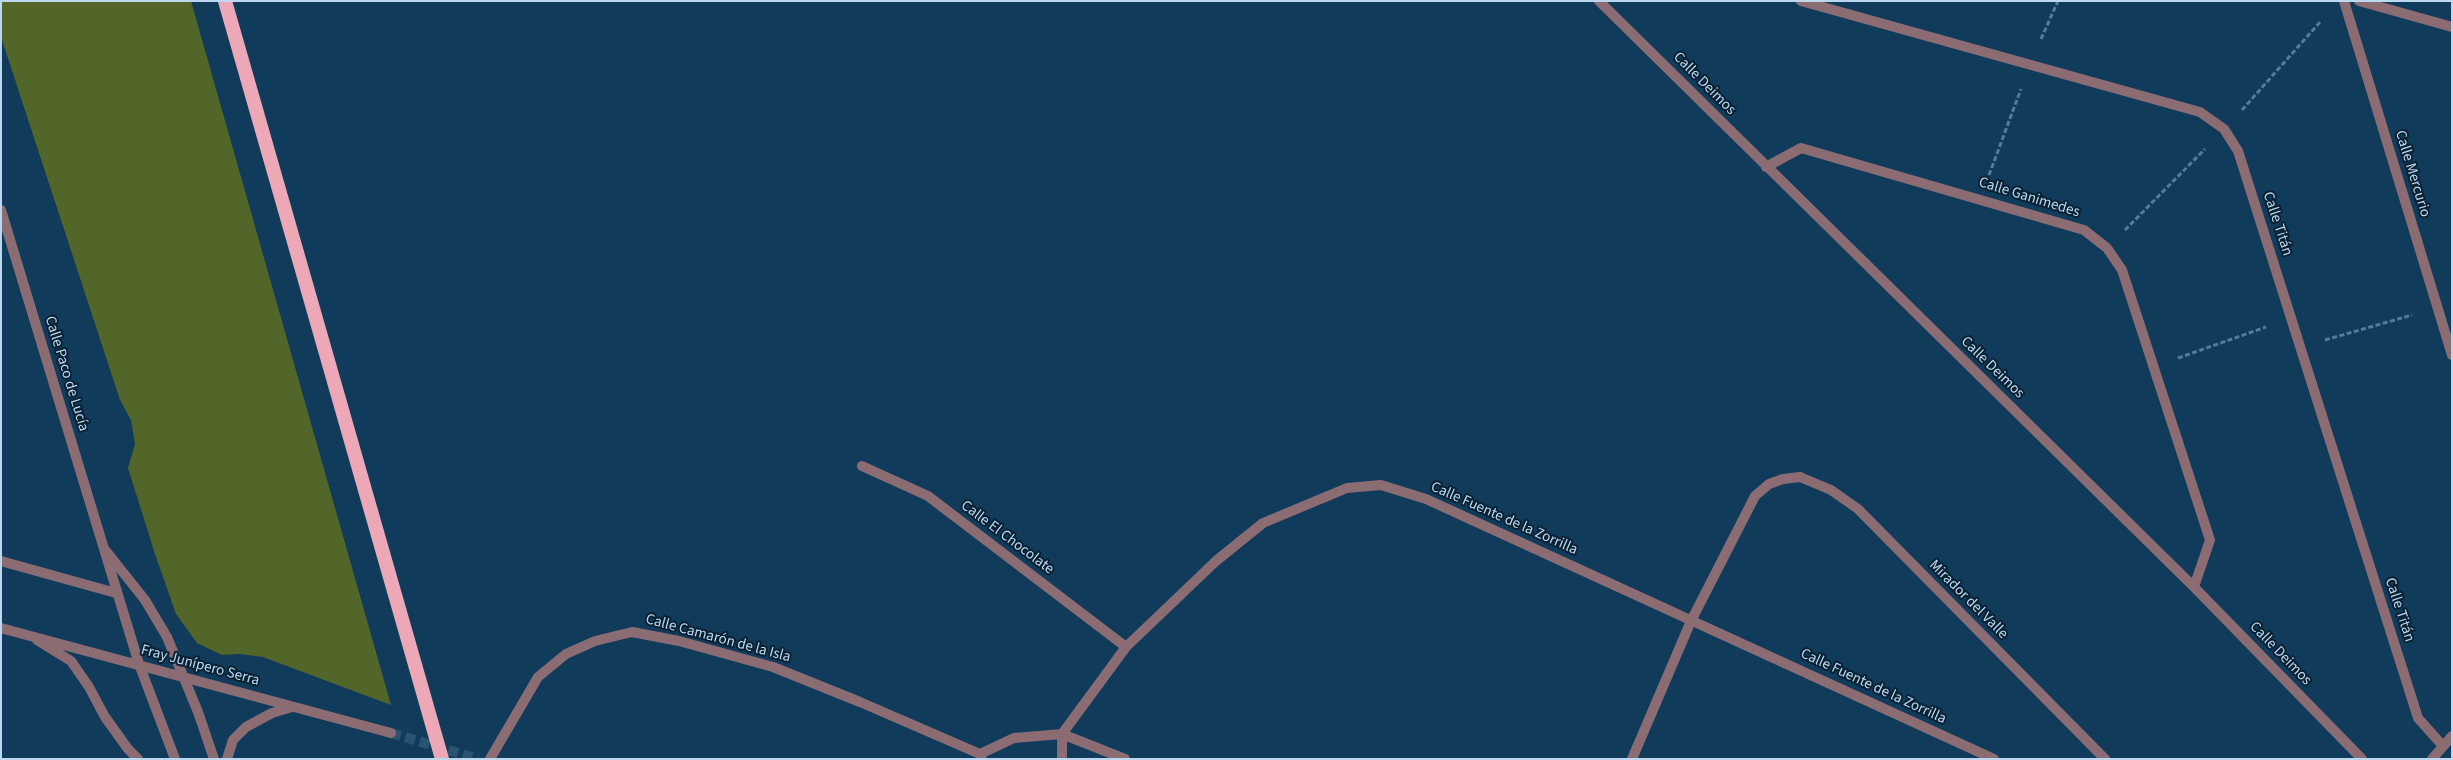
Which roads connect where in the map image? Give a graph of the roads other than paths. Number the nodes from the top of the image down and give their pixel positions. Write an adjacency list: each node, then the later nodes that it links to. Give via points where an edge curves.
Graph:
1 (225, 1): 32 (highway)
2 (1599, 1): 7 (street, Calle Deimos)
3 (1801, 1): 25 (street, Calle Titán, via 2200,112 2224,129 2238,151 2418,718)
4 (2344, 1): 9 (street, Calle Mercurio)
5 (2359, 1): 6 (street)
6 (2452, 27)
7 (1766, 167): 13 (street, Calle Deimos); 13 (street, Calle Ganimedes, via 1801,148 2084,230 2107,248 2122,270 2210,540)
8 (1, 210): 11 (street, Calle Paco de Lucía)
9 (2452, 355)
10 (862, 466): 18 (street, Calle El Chocolate, via 928,496)
11 (102, 546): 14 (street, Calle Paco de Lucía); 20 (street, Calle Paco de Lucía, via 145,600 167,637)
12 (1, 561): 14 (street)
13 (2194, 587): 38 (street, Calle Deimos)
14 (116, 593): 19 (street, Calle Paco de Lucía)
15 (1691, 621): 18 (street, Calle Fuente de la Zorrilla, via 1426,499 1381,485 1347,488 1263,523 1216,561); 27 (street, Calle Fuente de la Zorrilla); 36 (street); 37 (street, Mirador del Valle, via 1755,496 1769,484 1783,478 1800,477 1831,490 1858,509)
16 (1, 628): 17 (street, Fray Junípero Serra)
17 (27, 635): 19 (street, Fray Junípero Serra); 28 (street, via 71,661 105,717)
18 (1126, 647): 23 (street, Calle Fuente de la Zorrilla)
19 (139, 664): 20 (street, Fray Junípero Serra); 29 (street, Calle Paco de Lucía)
20 (184, 677): 21 (street, Fray Junípero Serra); 30 (street, Calle Paco de Lucía)
21 (293, 706): 22 (street, Fray Junípero Serra); 31 (street, via 272,713 246,728 233,740)
22 (391, 733)
23 (1062, 734): 26 (street, Calle Camarón de la Isla, via 1014,738); 34 (street); 35 (street)
24 (2452, 736): 25 (street)
25 (2443, 746): 39 (street)
26 (981, 756): 33 (street, Calle Camarón de la Isla, via 860,702 773,668 679,641 632,632 595,640 566,654 538,678)
27 (1987, 757)
28 (138, 759)
29 (176, 759)
30 (214, 759)
31 (226, 759)
32 (442, 759)
33 (490, 759)
34 (1062, 759)
35 (1125, 759)
36 (1632, 759)
37 (2105, 759)
38 (2362, 759)
39 (2432, 759)

